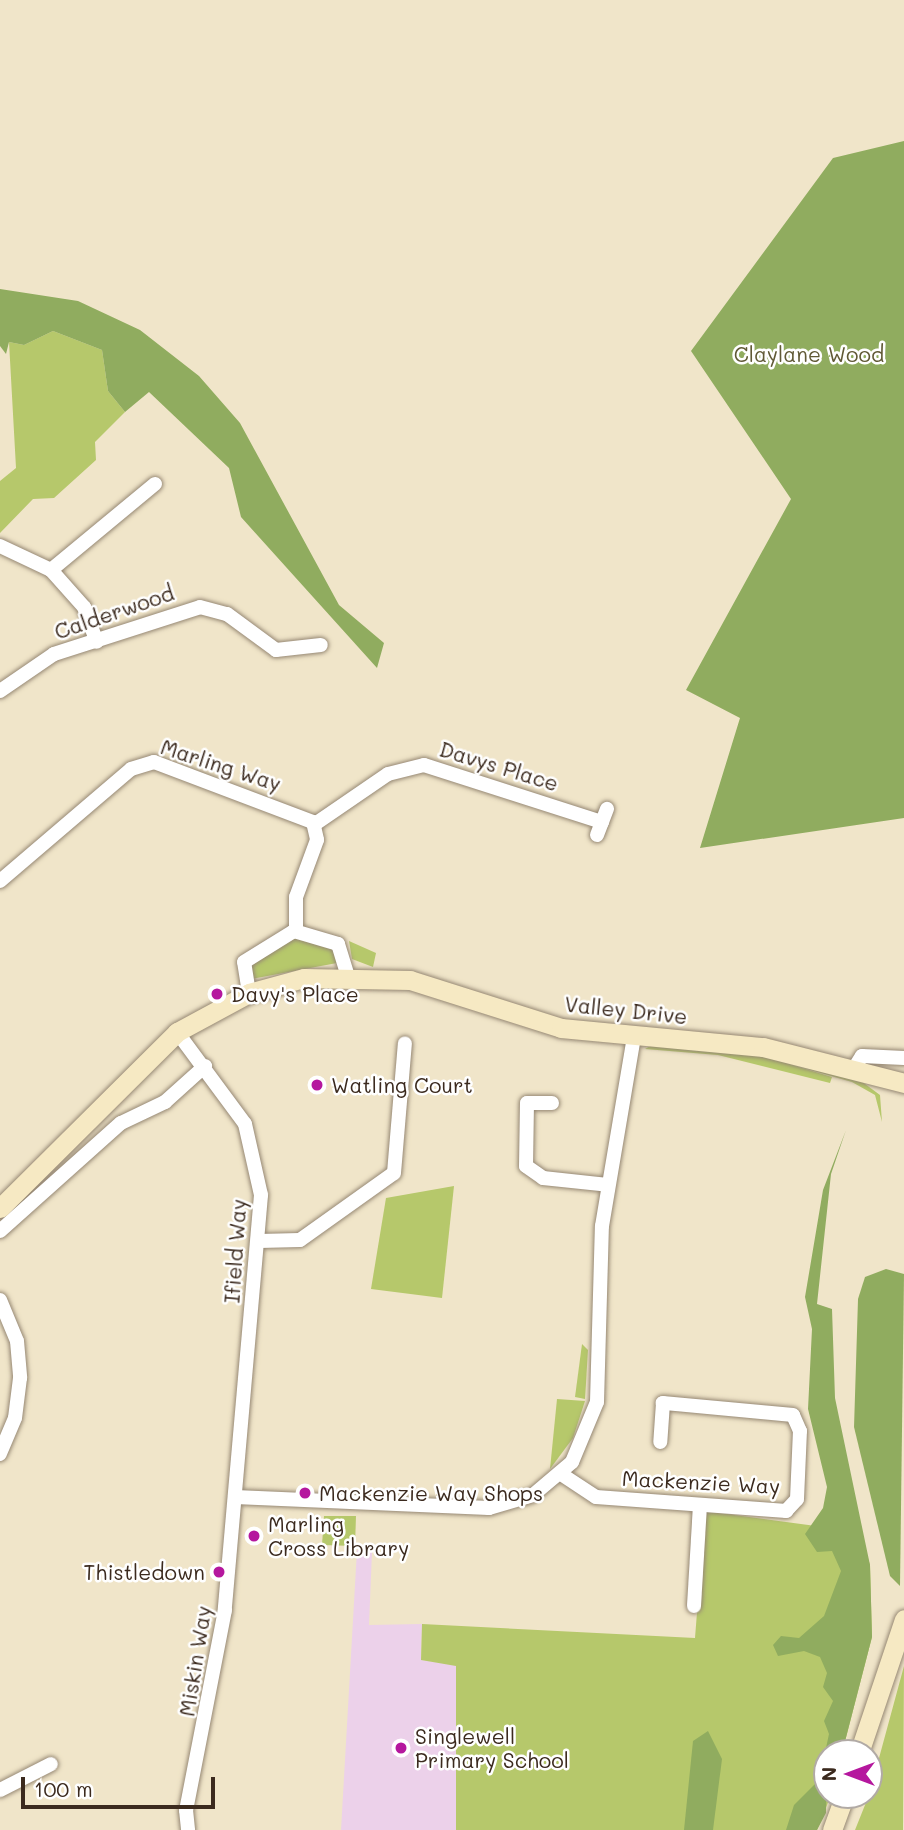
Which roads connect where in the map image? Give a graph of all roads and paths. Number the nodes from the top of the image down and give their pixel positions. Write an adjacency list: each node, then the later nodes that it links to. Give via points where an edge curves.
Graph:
1 (155, 484): 3 (street)
2 (0, 546): 3 (street)
3 (51, 570): 4 (street, via 84,607)
4 (97, 642): 5 (street, Calderwood, via 202,607 227,614 276,650); 6 (street, Calderwood, via 54,654)
5 (321, 645)
6 (0, 691)
7 (602, 822): 8 (street, Davys Place, via 424,765 388,774)
8 (315, 824): 9 (street, Marling Way, via 294,811 144,762); 10 (street, via 317,842 296,897)
9 (0, 881)
10 (296, 931): 11 (street, via 338,944); 12 (street, via 246,960)
11 (347, 974): 12 (street, Valley Drive); 14 (street, Valley Drive, via 421,982 544,1024)
12 (249, 993): 13 (street, Valley Drive)
13 (177, 1032): 17 (street, Ifield Way); 22 (street, Valley Drive)
14 (634, 1036): 18 (street, Valley Drive, via 762,1047); 21 (street)
15 (405, 1043): 24 (street, via 394,1173 298,1241)
16 (904, 1058): 18 (street, via 862,1056)
17 (205, 1066): 23 (street, via 165,1102 121,1123); 24 (street, Ifield Way, via 240,1115 254,1150 261,1189)
18 (855, 1068): 19 (street, Valley Drive)
19 (904, 1083)
20 (552, 1103): 21 (street, via 527,1103 522,1149 528,1169 542,1177)
21 (608, 1185): 28 (street, via 597,1402 581,1448)
22 (0, 1208)
23 (0, 1231)
24 (259, 1241): 29 (street, Ifield Way)
25 (0, 1300): 27 (street, via 17,1341 20,1378 15,1418)
26 (660, 1442): 30 (street, Mackenzie Way, via 663,1403 793,1415 800,1431 797,1499 786,1511)
27 (0, 1454)
28 (561, 1474): 29 (street, via 533,1495 489,1508); 30 (street, Mackenzie Way, via 596,1497)
29 (235, 1497): 37 (street, Miskin Way, via 219,1658 186,1810)
30 (701, 1505): 31 (street)
31 (694, 1606)
32 (904, 1619): 33 (street)
33 (864, 1739)
34 (51, 1763): 35 (street)
35 (0, 1790)
36 (840, 1809): 38 (street)
37 (188, 1830)
38 (832, 1830)

